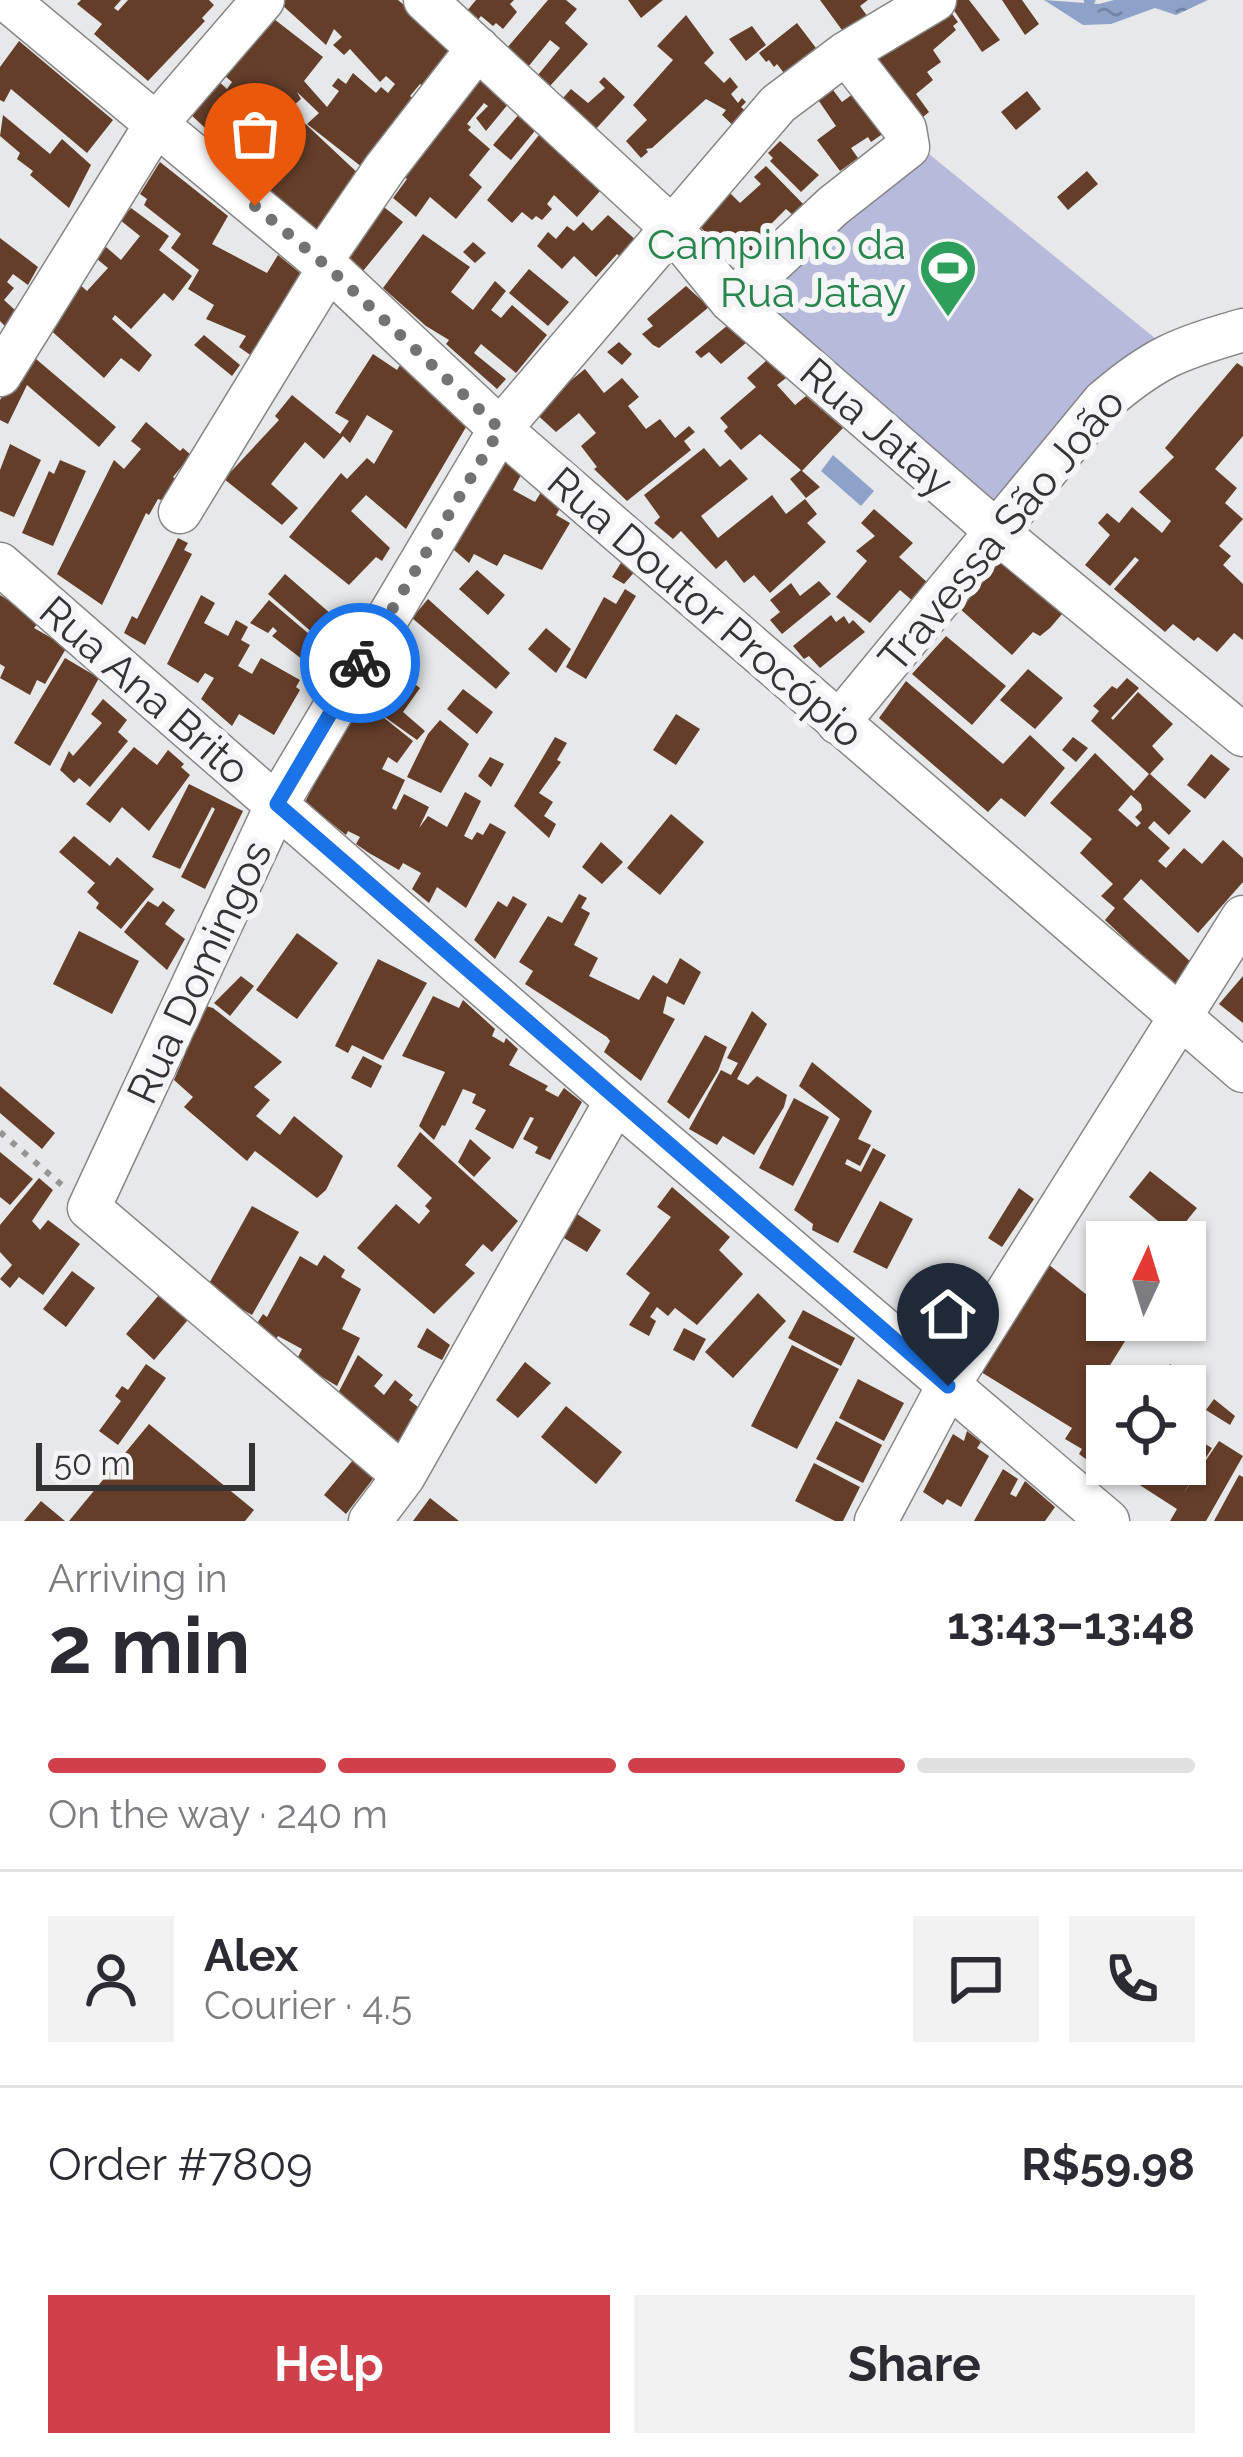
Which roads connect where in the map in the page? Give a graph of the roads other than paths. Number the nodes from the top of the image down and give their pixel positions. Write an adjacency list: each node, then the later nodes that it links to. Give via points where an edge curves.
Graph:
1 (7, 0): 6 (street, Rua Doutor Procópio)
2 (263, 0): 6 (street)
3 (935, 0): 5 (street, Rua Domingos)
4 (454, 18): 7 (street, Rua Jatay); 8 (street, via 386,168)
5 (846, 53): 7 (street, Rua Domingos, via 778,104); 9 (street, via 905,129 908,147)
6 (156, 124): 8 (street, Rua Doutor Procópio); 11 (street)
7 (670, 226): 9 (street, Rua Jatay); 12 (street, Rua Domingos)
8 (325, 265): 12 (street, Rua Doutor Procópio); 13 (street)
9 (731, 301): 14 (street, Rua Jatay)
10 (1243, 330): 14 (street, Travessa São João, via 1145,365 1103,402)
11 (0, 375)
12 (500, 429): 16 (street, Rua Doutor Procópio); 18 (street, Rua Domingos)
13 (180, 512)
14 (996, 531): 16 (street, Travessa São João); 17 (street, Rua Jatay)
15 (0, 564): 18 (street, Rua Ana Brito)
16 (838, 723): 20 (street, Rua Doutor Procópio)
17 (1243, 735)
18 (277, 804): 22 (street, Rua Ana Brito); 24 (street, Rua Domingos, via 89,1208)
19 (1243, 917): 20 (street)
20 (1180, 1015): 21 (street, Rua Doutor Procópio); 23 (street)
21 (1243, 1071)
22 (616, 1101): 23 (street, Rua Ana Brito); 24 (street)
23 (948, 1386): 26 (street); 27 (street, Rua Ana Brito)
24 (404, 1476): 25 (street)
25 (370, 1521)
26 (876, 1521)
27 (1108, 1521)

